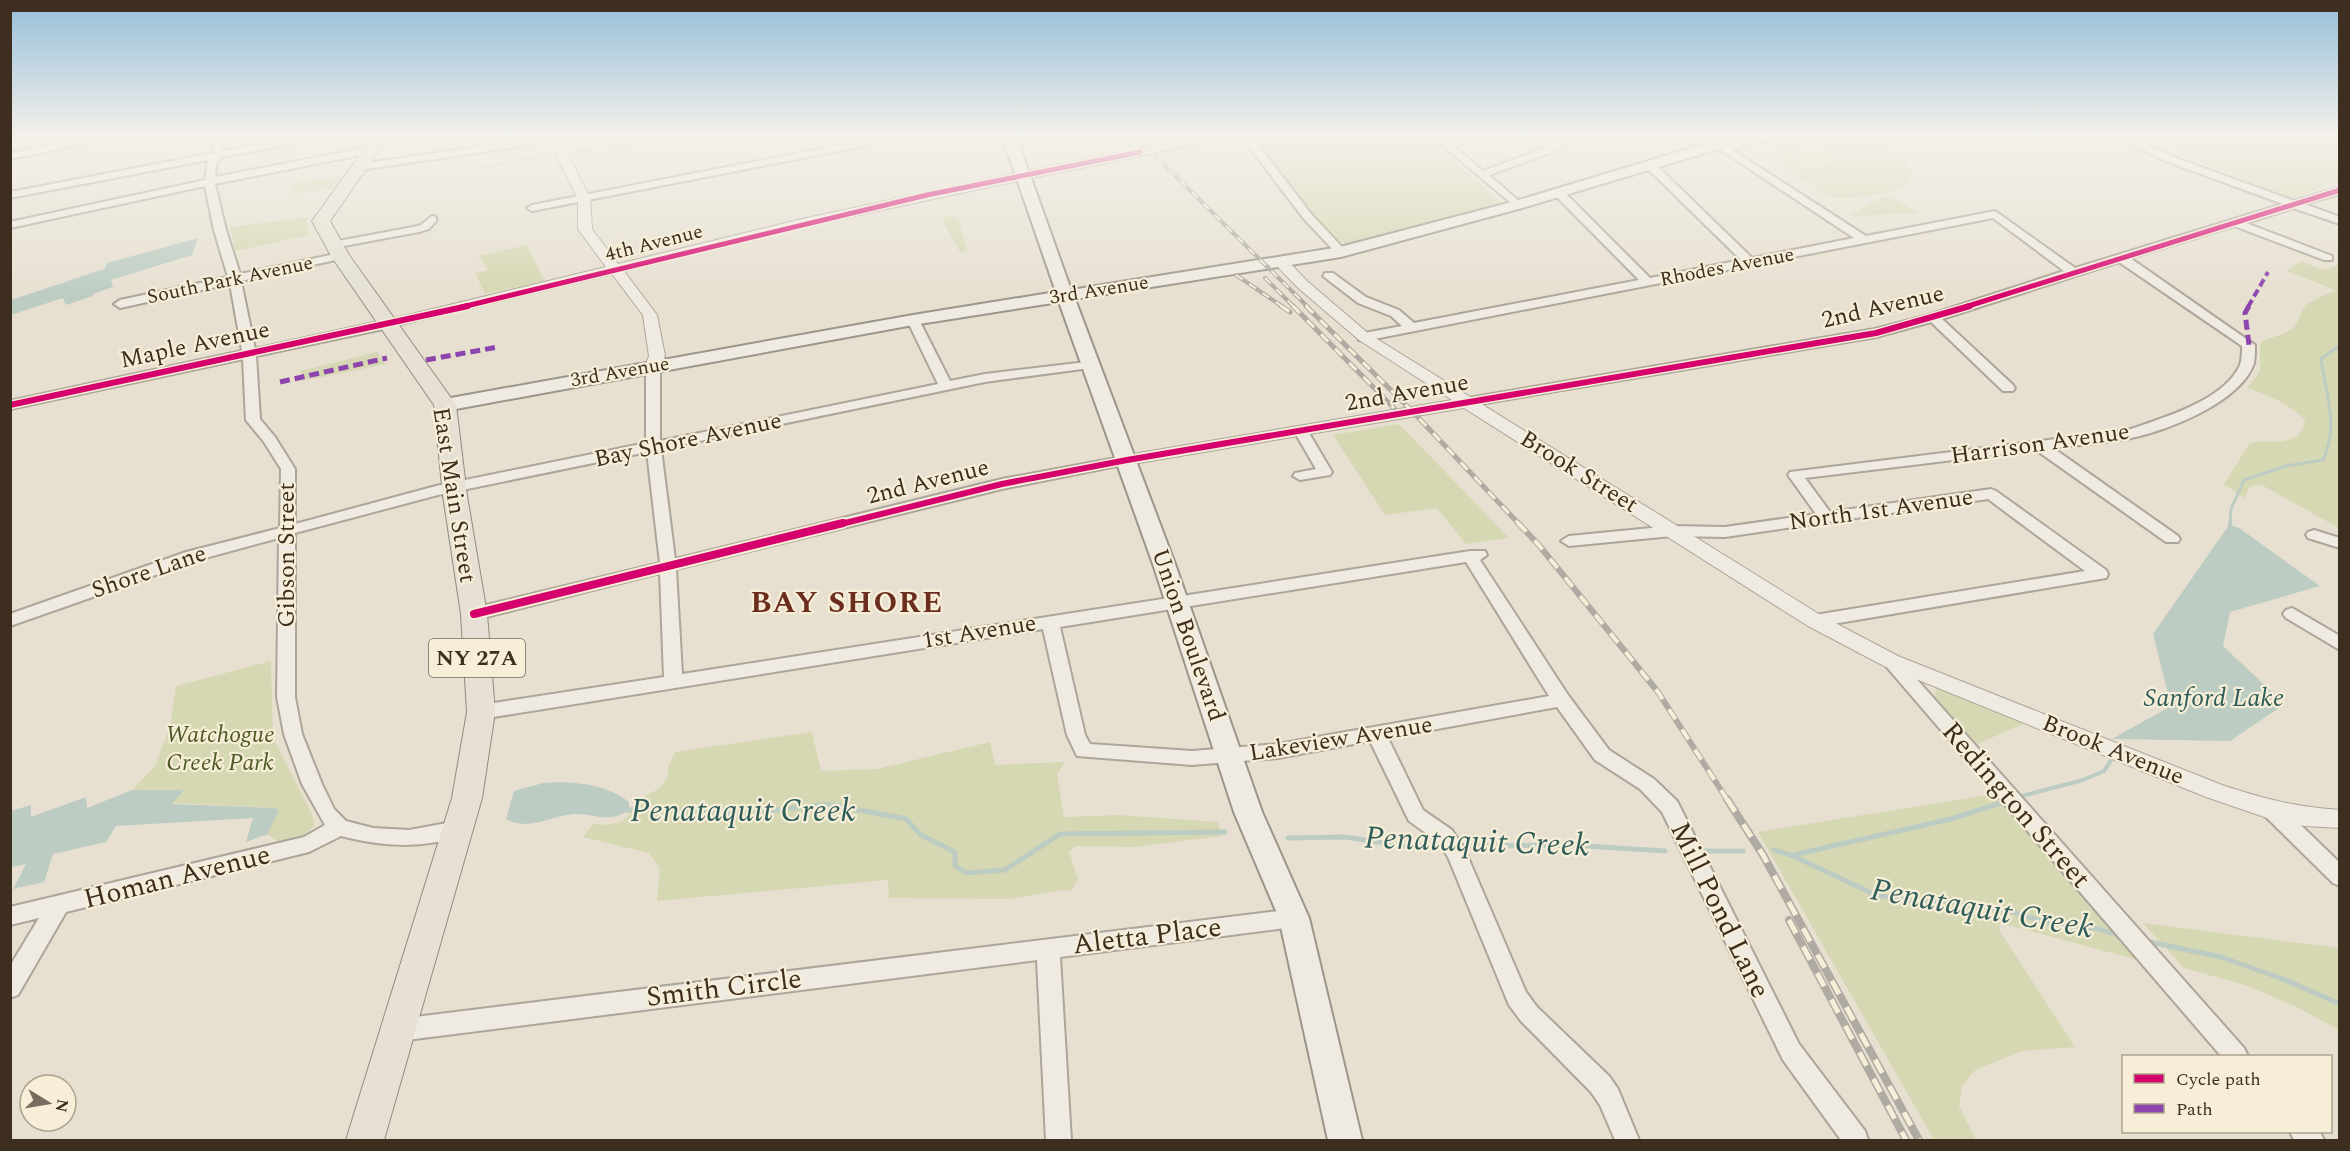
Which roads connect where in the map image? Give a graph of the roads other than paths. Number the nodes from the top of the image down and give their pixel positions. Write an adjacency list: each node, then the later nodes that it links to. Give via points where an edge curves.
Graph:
1 (38, 190): 17 (street)
2 (174, 190): 25 (street)
3 (212, 190): 36 (street, Gibson Street)
4 (343, 190): 27 (main road, NY 27A, via 321,221)
5 (580, 190): 18 (street)
6 (626, 190): 18 (street)
7 (958, 190): 33 (street, 4th Avenue)
8 (1027, 190): 38 (main road, Union Boulevard)
9 (1287, 190): 28 (street)
10 (1500, 190): 20 (street)
11 (1566, 190): 16 (main road, 3rd Avenue)
12 (1676, 190): 32 (street)
13 (1788, 190): 26 (street)
14 (2254, 190): 19 (street)
15 (2338, 190): 19 (street, 2nd Avenue)
16 (1558, 192): 20 (main road, 3rd Avenue); 37 (street)
17 (10, 195)
18 (584, 198): 21 (street); 33 (street, via 585,229)
19 (2293, 204): 23 (street); 24 (street, 2nd Avenue)
20 (1517, 205): 28 (main road, 3rd Avenue)
21 (532, 208)
22 (432, 219): 27 (street, South Park Avenue, via 425,227)
23 (2340, 221)
24 (2234, 222): 29 (street, 2nd Avenue); 30 (street)
25 (10, 225)
26 (1864, 240): 32 (street, Rhodes Avenue); 34 (street, Rhodes Avenue, via 1995,214)
27 (336, 250): 36 (street, South Park Avenue); 42 (main road, NY 27A)
28 (1341, 252): 31 (main road, 3rd Avenue)
29 (2119, 257): 34 (street, 2nd Avenue); 54 (street, Harrison Avenue, via 2249,345 2250,356 2243,372 2225,392 2177,417 2130,434)
30 (2328, 258)
31 (1281, 262): 38 (main road, 3rd Avenue); 44 (street, Brook Street)
32 (1750, 262): 37 (street, Rhodes Avenue)
33 (615, 269): 42 (street, 4th Avenue); 47 (street, via 650,315 657,356)
34 (2073, 272): 40 (street, 2nd Avenue)
35 (1329, 276): 43 (street, via 1362,300 1395,313)
36 (235, 279): 39 (street, South Park Avenue); 45 (street, Gibson Street)
37 (1648, 282): 43 (street, Rhodes Avenue)
38 (1065, 294): 41 (main road, 3rd Avenue); 46 (main road, Union Boulevard)
39 (120, 304)
40 (1933, 318): 49 (street); 50 (street, 2nd Avenue, via 1876,333)
41 (912, 320): 47 (main road, 3rd Avenue); 48 (street)
42 (388, 324): 45 (street, Maple Avenue); 52 (main road, East Main Street / NY 27A)
43 (1412, 328): 44 (street, Rhodes Avenue)
44 (1364, 337): 50 (street, Brook Street)
45 (249, 353): 51 (street, Maple Avenue); 60 (street, Gibson Street, via 253,420 288,469)
46 (1090, 364): 48 (street, Bay Shore Avenue); 56 (main road, Union Boulevard)
47 (653, 366): 52 (main road, 3rd Avenue); 55 (street)
48 (946, 386): 55 (street, Bay Shore Avenue)
49 (2008, 388)
50 (1468, 402): 53 (street, 2nd Avenue); 61 (street, Brook Street)
51 (10, 405)
52 (445, 405): 58 (main road, East Main Street / NY 27A)
53 (1301, 431): 56 (street, 2nd Avenue); 57 (street, via 1325,472)
54 (2039, 445): 59 (street, Harrison Avenue, via 1795,475); 63 (street)
55 (653, 447): 58 (street, Bay Shore Avenue); 66 (street)
56 (1127, 460): 66 (street, 2nd Avenue, via 1002,484); 67 (main road, Union Boulevard)
57 (1300, 476)
58 (454, 488): 60 (street, Bay Shore Avenue); 68 (main road, East Main Street / NY 27A)
59 (1826, 517): 61 (street, North 1st Avenue, via 1725,532); 72 (street, North 1st Avenue, via 1991,494 2100,574)
60 (288, 530): 70 (street, Shore Lane, via 192,556); 82 (street, Gibson Street, via 286,697 295,741 312,784 327,814)
61 (1672, 531): 64 (street); 72 (street, Brook Street)
62 (2314, 535): 65 (street)
63 (2172, 539)
64 (1569, 541)
65 (2340, 543)
66 (668, 565): 68 (street, 2nd Avenue); 75 (street)
67 (1177, 601): 71 (street, 1st Avenue); 76 (street, 1st Avenue, via 1474,555); 79 (main road, Union Boulevard)
68 (474, 614): 77 (main road, East Main Street / NY 27A)
69 (2292, 614): 73 (street)
70 (10, 620)
71 (1050, 621): 75 (street, 1st Avenue); 79 (street, Lakeview Avenue, via 1076,735 1084,751 1192,758)
72 (1815, 621): 74 (street, Brook Street)
73 (2340, 644)
74 (1891, 661): 80 (street, Brook Avenue); 91 (street, Redington Street)
75 (674, 681): 77 (street, 1st Avenue)
76 (1561, 700): 78 (street, Lakeview Avenue); 96 (street, Mill Pond Lane, via 1602,754 1647,784 1670,807 1791,1052)
77 (481, 712): 83 (main road, East Main Street / NY 27A, via 473,768)
78 (1376, 734): 79 (street, Lakeview Avenue); 95 (street, via 1416,815 1451,845 1517,998 1528,1014 1600,1084)
79 (1230, 756): 87 (main road, Union Boulevard, via 1262,849)
80 (2272, 811): 81 (street, Brook Avenue); 84 (street)
81 (2340, 819)
82 (339, 827): 83 (street, via 373,836 409,838); 85 (street, Homan Avenue, via 309,844)
83 (458, 828): 90 (main road, East Main Street / NY 27A)
84 (2340, 877)
85 (58, 906): 86 (street, Homan Avenue); 89 (street)
86 (10, 916)
87 (1294, 918): 88 (street, Aletta Place); 94 (main road, Union Boulevard)
88 (1048, 948): 90 (street, Smith Circle); 93 (street, Aletta Place)
89 (10, 988)
90 (399, 1030): 92 (main road, NY 27A)
91 (2235, 1055)
92 (365, 1140)
93 (1059, 1140)
94 (1345, 1140)
95 (1627, 1140)
96 (1856, 1140)

